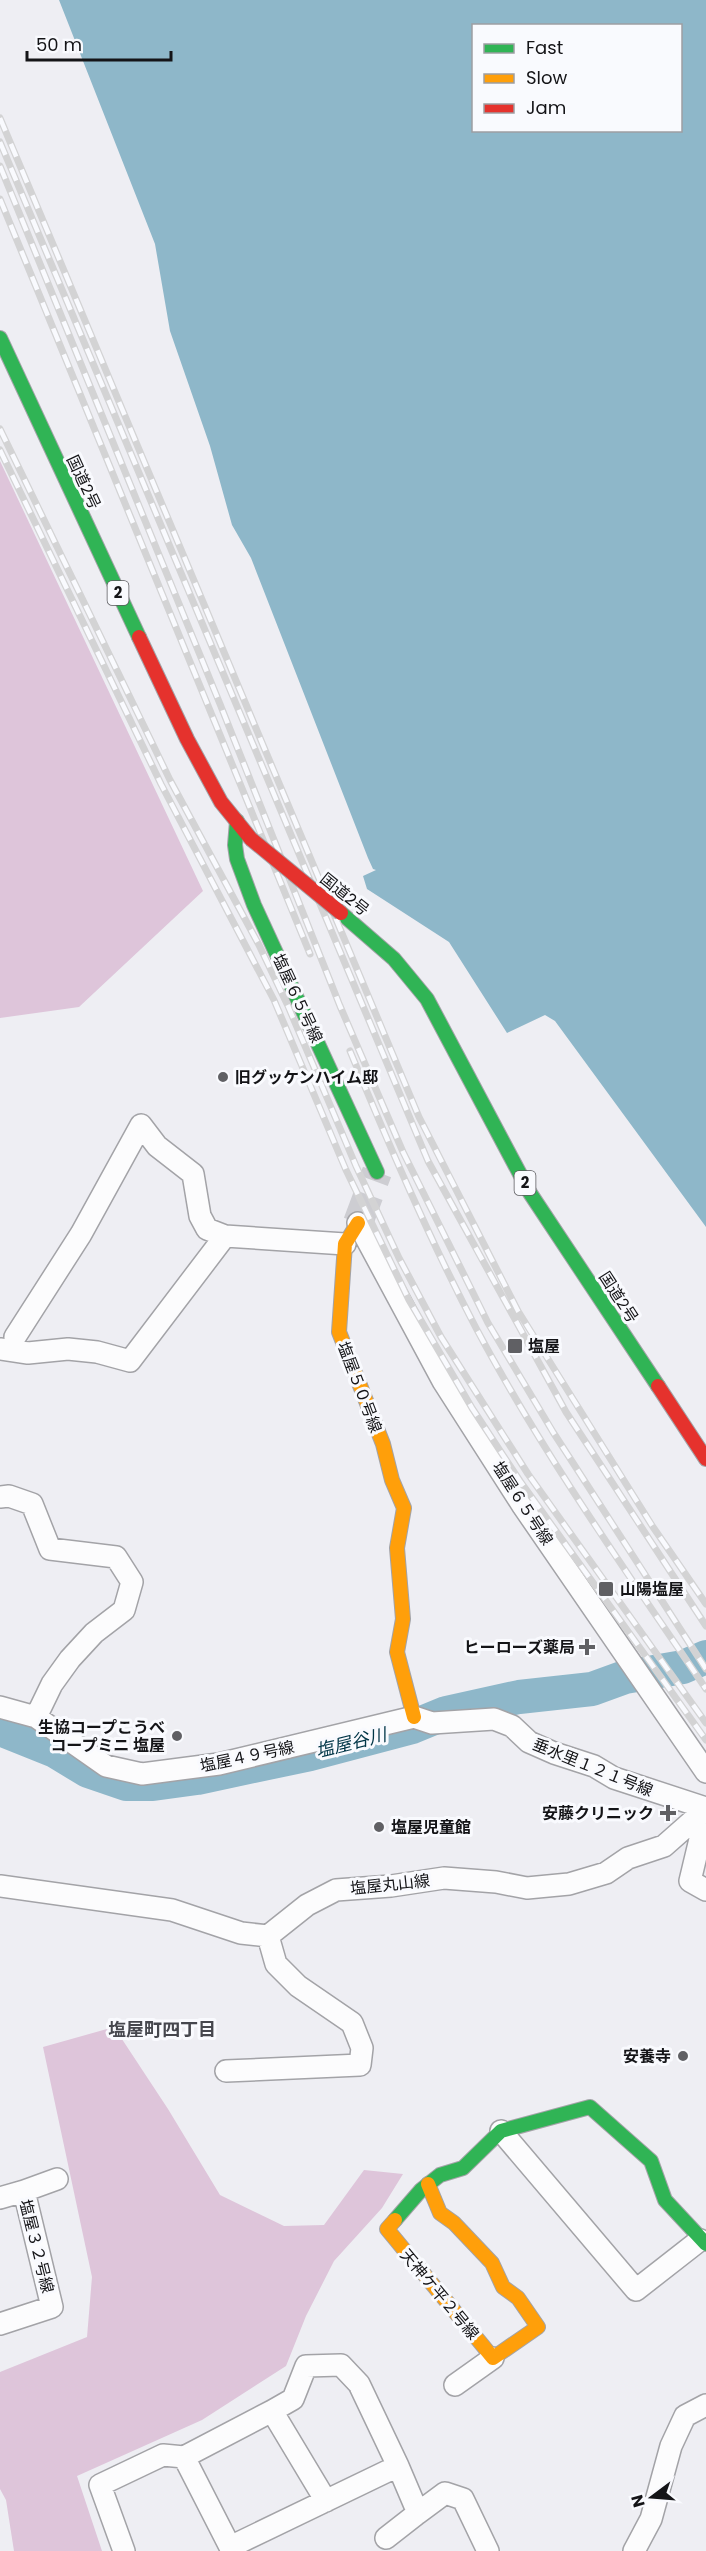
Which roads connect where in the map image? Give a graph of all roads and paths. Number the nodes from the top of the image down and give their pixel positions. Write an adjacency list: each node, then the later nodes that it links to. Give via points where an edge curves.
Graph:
1 (0, 338): 2 (main road, 国道2号 / 2, via 187,739 217,795)
2 (237, 821): 3 (main road, 塩屋６５号線, via 237,859 254,904); 8 (main road, 国道2号 / 2, bridge, via 251,839 394,959 427,999 530,1193)
3 (377, 1172)
4 (358, 1223): 6 (main road); 13 (street, 塩屋６５号線, via 443,1381 523,1506)
5 (225, 1236): 6 (street); 7 (street, via 130,1361 68,1349 28,1353); 7 (street, via 207,1228 200,1216 193,1174 157,1146 141,1125 81,1234)
6 (345, 1244): 12 (main road, 塩屋５０号線, via 339,1332 404,1508 397,1548 403,1619 397,1652)
7 (8, 1343)
8 (706, 1459)
9 (0, 1497): 11 (street, via 32,1504 50,1549 116,1557 132,1582 124,1610 70,1659)
10 (0, 1707): 11 (street)
11 (36, 1717): 12 (street, 塩屋４９号線, via 106,1766 142,1774 219,1764)
12 (422, 1720): 14 (street, 垂水里１２１号線, via 494,1719 554,1753 594,1766 614,1778)
13 (706, 1772)
14 (706, 1808): 18 (street, 塩屋丸山線, via 664,1846 628,1858 606,1873 569,1884 527,1888 444,1878 336,1890 307,1905)
15 (706, 1814): 16 (street, via 690,1881)
16 (706, 1890)
17 (1, 1891): 18 (street, via 172,1910 241,1933)
18 (268, 1936): 19 (street, via 276,1964 298,1986 352,2023 363,2048 360,2065)
19 (226, 2072)
20 (501, 2131): 22 (main road, via 463,2168 440,2175); 25 (main road, via 590,2107 651,2161 665,2200); 25 (street, via 636,2290)
21 (57, 2179): 23 (street)
22 (428, 2184): 27 (main road, 天神ケ平２号線, via 387,2229); 27 (main road, via 440,2213 492,2263 503,2286 518,2298 538,2328)
23 (24, 2191): 24 (street, 塩屋３２号線); 26 (street, 塩屋３２号線, via 52,2307)
24 (0, 2198)
25 (703, 2242)
26 (0, 2324)
27 (493, 2358): 28 (street)
28 (455, 2385)
29 (706, 2405): 39 (street, via 685,2416 671,2446 651,2519)
30 (272, 2410): 31 (street); 32 (street, via 293,2399 306,2366 341,2365 359,2384); 33 (street)
31 (184, 2457): 36 (street); 37 (street, via 163,2456 100,2485)
32 (398, 2466): 33 (street); 34 (street)
33 (326, 2500): 36 (street)
34 (418, 2513): 35 (street); 38 (street, via 445,2493 463,2499)
35 (386, 2538)
36 (225, 2549)
37 (124, 2551)
38 (488, 2551)
39 (634, 2551)

